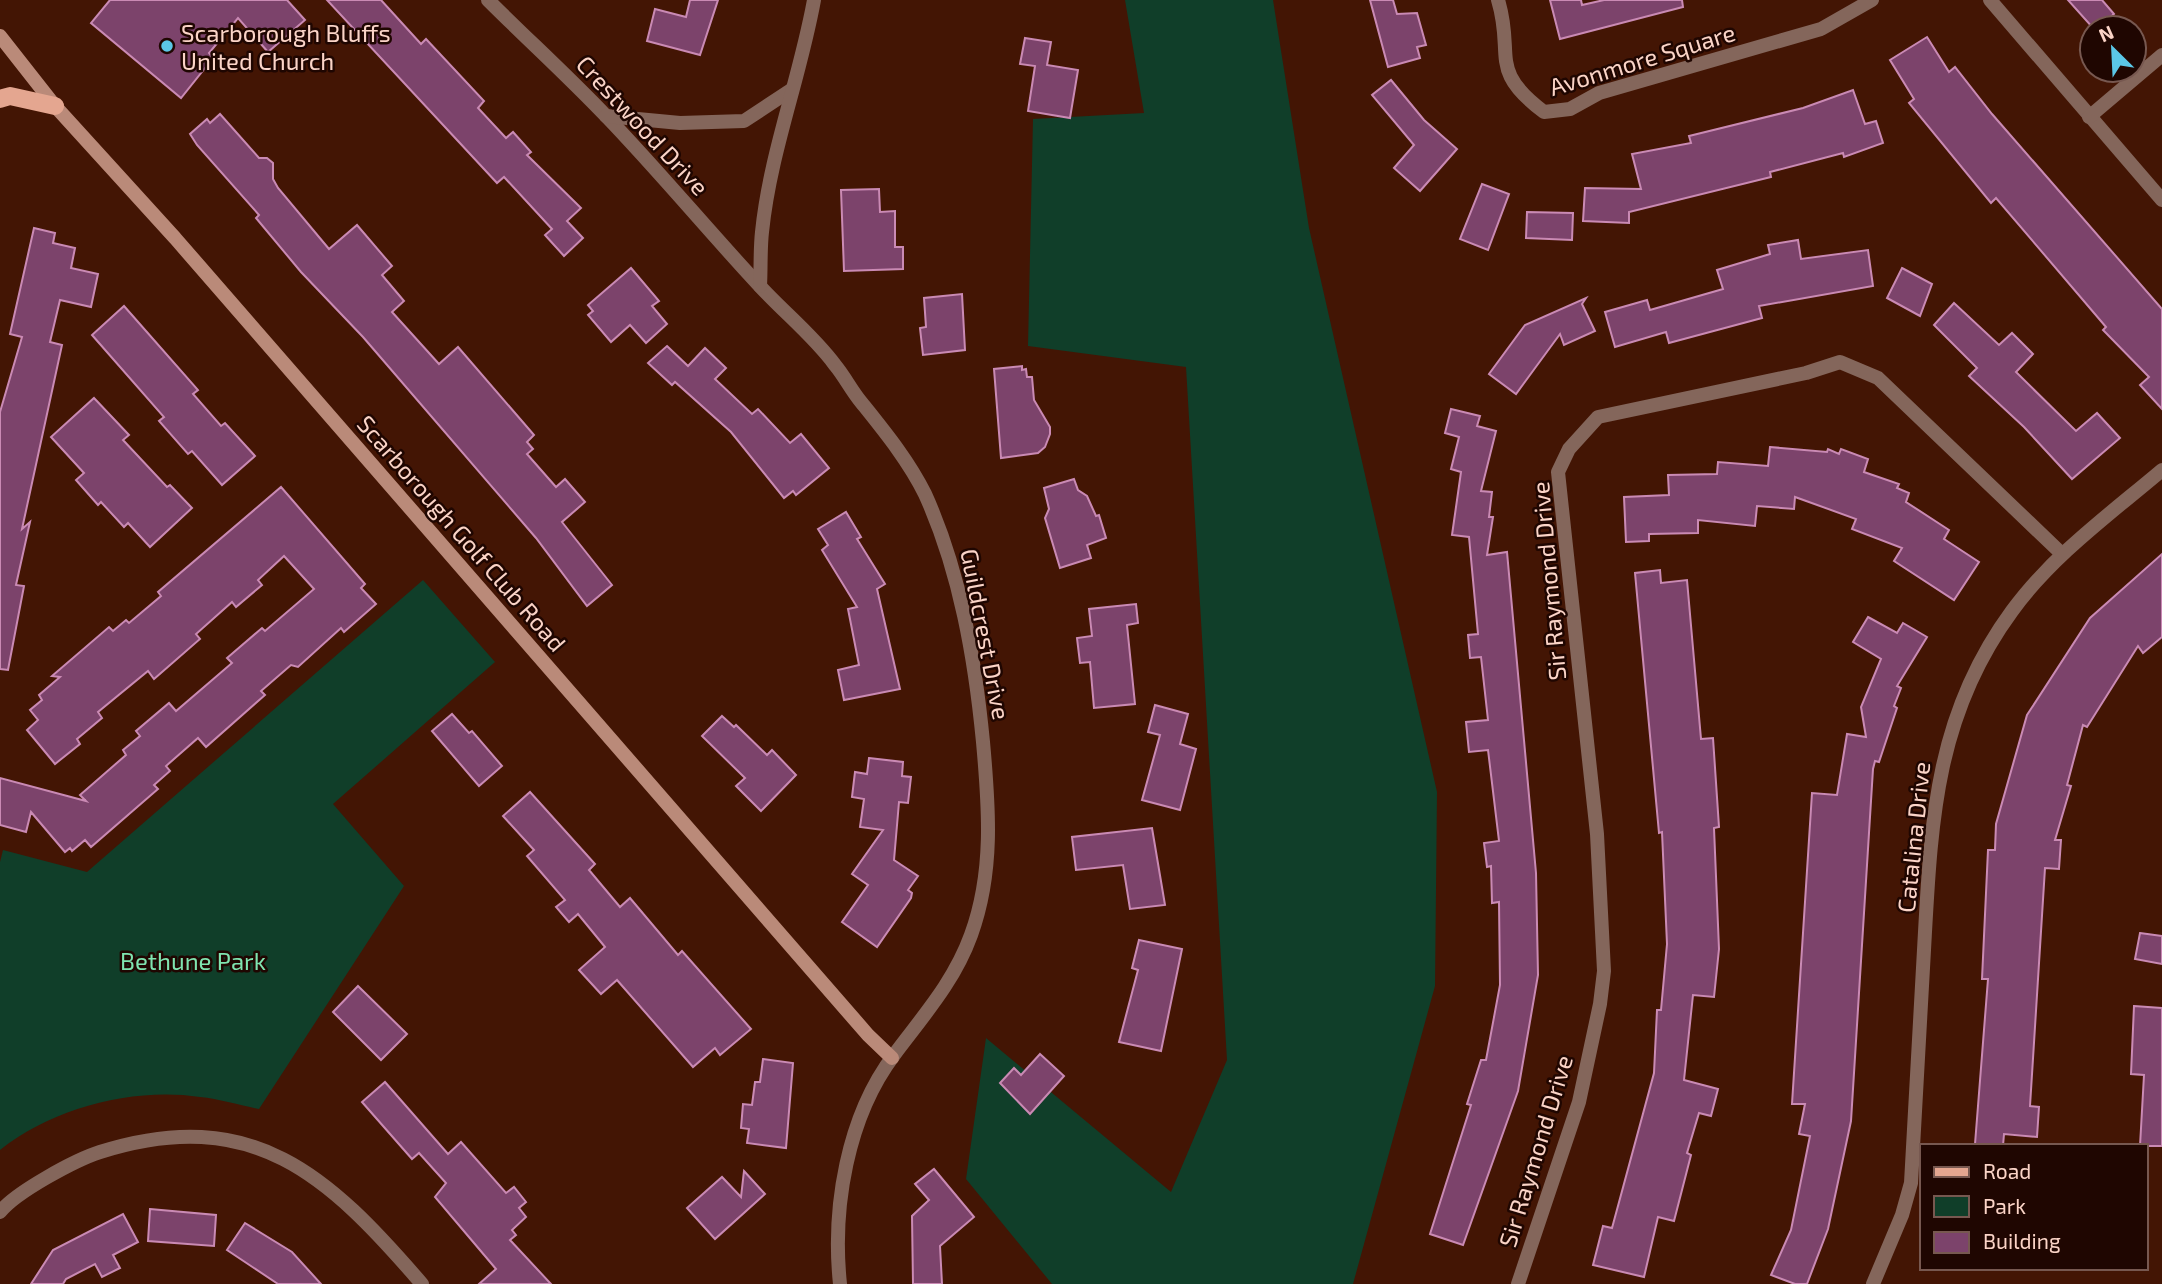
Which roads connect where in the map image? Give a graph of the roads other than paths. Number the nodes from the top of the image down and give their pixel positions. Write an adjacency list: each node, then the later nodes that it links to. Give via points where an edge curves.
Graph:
1 (488, 0): 11 (street, Crestwood Drive)
2 (814, 0): 8 (street)
3 (1499, 0): 4 (street, Avonmore Square, via 1506,66 1514,86 1544,113 1570,109 1599,93 1821,29)
4 (1872, 0)
5 (1990, 0): 12 (street)
6 (0, 36): 10 (street, Scarborough Golf Club Road)
7 (2162, 55): 12 (street)
8 (792, 90): 11 (street, via 744,121 680,123); 14 (street, via 762,231)
9 (0, 99): 10 (main road, via 10,96)
10 (55, 106): 17 (street, Scarborough Golf Club Road)
11 (606, 116): 14 (street, Crestwood Drive)
12 (2089, 117): 13 (street)
13 (2162, 200)
14 (760, 286): 17 (street, Guildcrest Drive, via 835,363 906,458 955,574 978,694 990,818 984,892 971,937 948,985)
15 (2162, 470): 16 (street, Catalina Drive)
16 (2062, 554): 21 (street, Sir Raymond Drive, via 1878,378 1840,362 1598,417 1581,432 1558,472 1597,834 1604,971 1579,1102); 22 (street, Catalina Drive, via 2012,610 1994,639 1969,684 1938,777 1911,1183)
17 (892, 1058): 20 (street, Guildcrest Drive, via 862,1115 844,1174 837,1233)
18 (0, 1212): 19 (street, via 87,1156 125,1144 164,1136 229,1140 259,1147 309,1173 376,1230)
19 (422, 1284)
20 (840, 1284)
21 (1518, 1284)
22 (1873, 1284)

